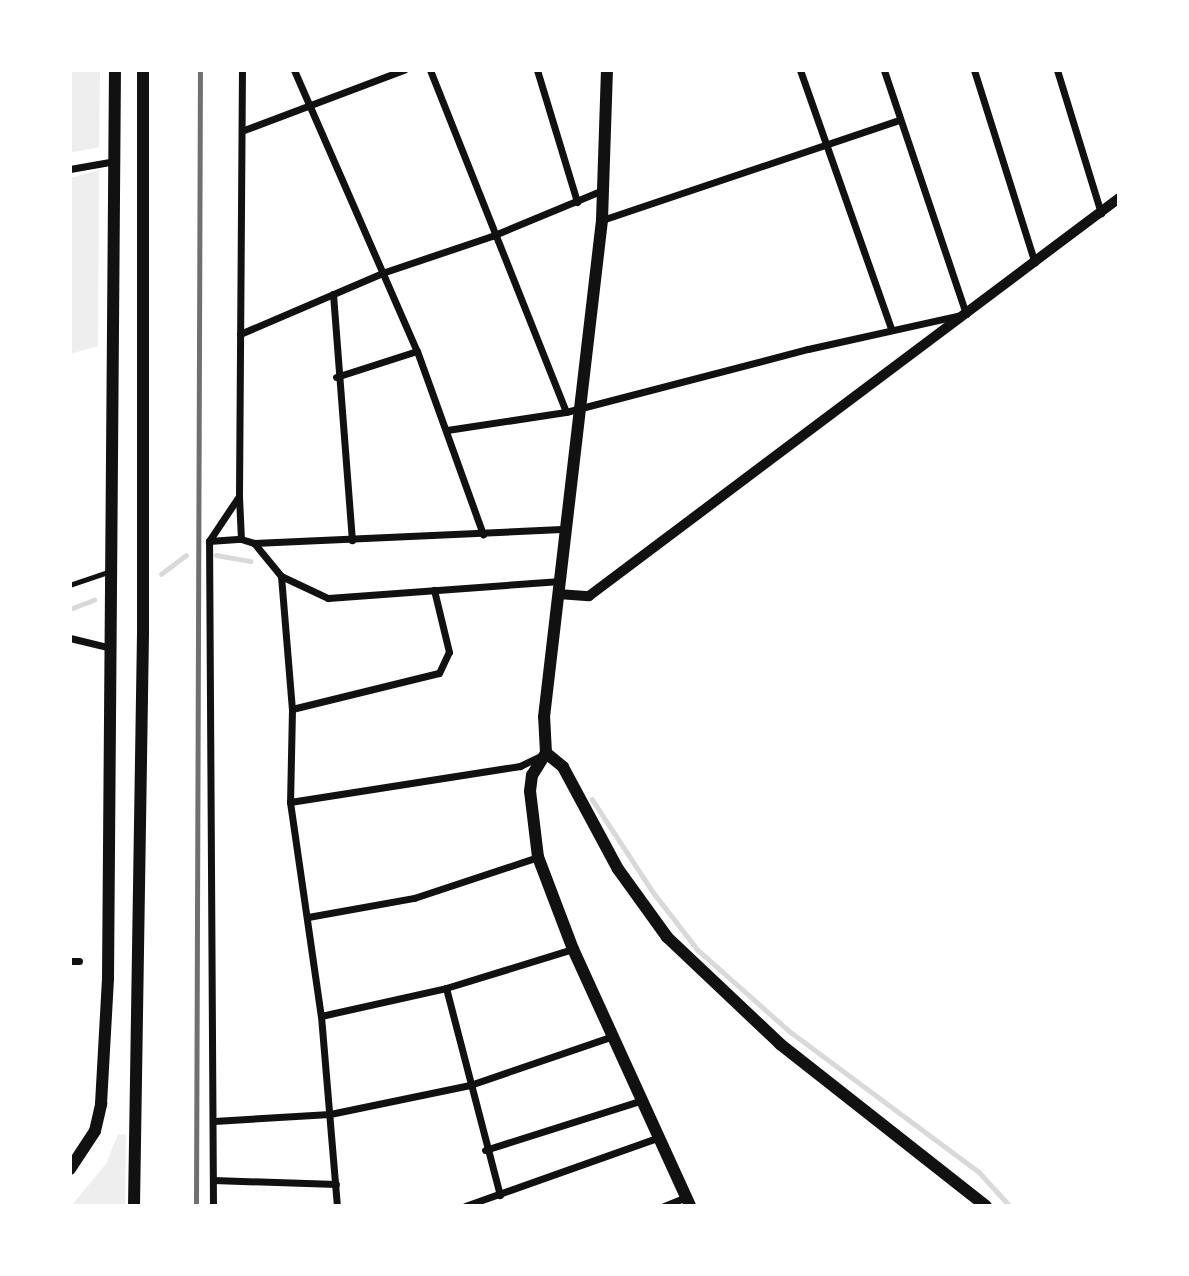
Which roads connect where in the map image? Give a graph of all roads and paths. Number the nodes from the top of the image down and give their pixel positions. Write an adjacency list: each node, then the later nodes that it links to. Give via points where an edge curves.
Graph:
1 (115, 70): 17 (main road)
2 (143, 70): 71 (main road, via 143,633)
3 (242, 70): 15 (street)
4 (293, 70): 13 (street)
5 (404, 70): 13 (street)
6 (430, 70): 24 (street)
7 (537, 70): 21 (street)
8 (607, 70): 19 (main road)
9 (800, 70): 16 (street)
10 (884, 70): 14 (street)
11 (974, 70): 25 (street)
12 (1057, 70): 22 (street)
13 (309, 104): 15 (street); 26 (street)
14 (899, 120): 16 (street); 28 (street)
15 (244, 130): 30 (street)
16 (825, 149): 23 (street); 29 (street)
17 (115, 161): 18 (street); 43 (main road)
18 (70, 169)
19 (603, 190): 21 (street); 23 (main road)
20 (1119, 198): 22 (street)
21 (578, 202): 24 (street)
22 (1101, 214): 25 (street)
23 (602, 220): 33 (main road)
24 (492, 236): 26 (street); 34 (street)
25 (1035, 264): 28 (street)
26 (382, 273): 27 (street); 31 (street)
27 (333, 293): 30 (street); 32 (street)
28 (966, 314): 29 (street); 48 (street, via 589,596)
29 (891, 329): 33 (street)
30 (240, 334): 36 (street)
31 (417, 351): 32 (street); 35 (street)
32 (336, 377): 40 (street)
33 (584, 407): 34 (street); 37 (main road)
34 (566, 412): 35 (street)
35 (447, 430): 38 (street)
36 (239, 496): 39 (street); 41 (street)
37 (567, 529): 38 (street); 45 (main road)
38 (483, 534): 40 (street)
39 (241, 540): 41 (street); 42 (street)
40 (352, 540): 42 (street)
41 (209, 541): 63 (street)
42 (254, 543): 44 (street)
43 (112, 570): 46 (lane); 50 (main road)
44 (281, 576): 47 (street, via 328,598); 51 (street)
45 (560, 581): 47 (street); 48 (main road)
46 (70, 585)
47 (434, 590): 51 (street, via 449,652 439,673)
48 (558, 594): 52 (main road, via 544,717)
49 (70, 638): 50 (street)
50 (111, 648): 66 (main road, via 108,979 101,1104 95,1131)
51 (292, 709): 53 (street)
52 (546, 753): 53 (street, via 520,766); 54 (main road, via 532,775 530,791); 76 (main road, via 563,767 618,869 667,937 780,1044)
53 (290, 802): 55 (street)
54 (538, 857): 55 (street, via 414,898); 56 (main road)
55 (308, 917): 58 (street)
56 (573, 949): 57 (street); 59 (main road)
57 (446, 988): 58 (street); 60 (street)
58 (321, 1016): 62 (street)
59 (612, 1036): 60 (street); 61 (main road)
60 (470, 1085): 62 (street); 65 (street)
61 (643, 1100): 64 (main road); 65 (street)
62 (330, 1114): 63 (street); 68 (street)
63 (214, 1121): 67 (street)
64 (660, 1137): 69 (street); 70 (main road)
65 (485, 1150): 69 (street)
66 (70, 1168)
67 (213, 1180): 68 (street); 72 (street)
68 (336, 1184): 73 (street)
69 (500, 1195): 74 (street)
70 (688, 1202): 75 (street)
71 (134, 1206)
72 (212, 1206)
73 (337, 1206)
74 (465, 1206)
75 (664, 1206)
76 (986, 1206)

